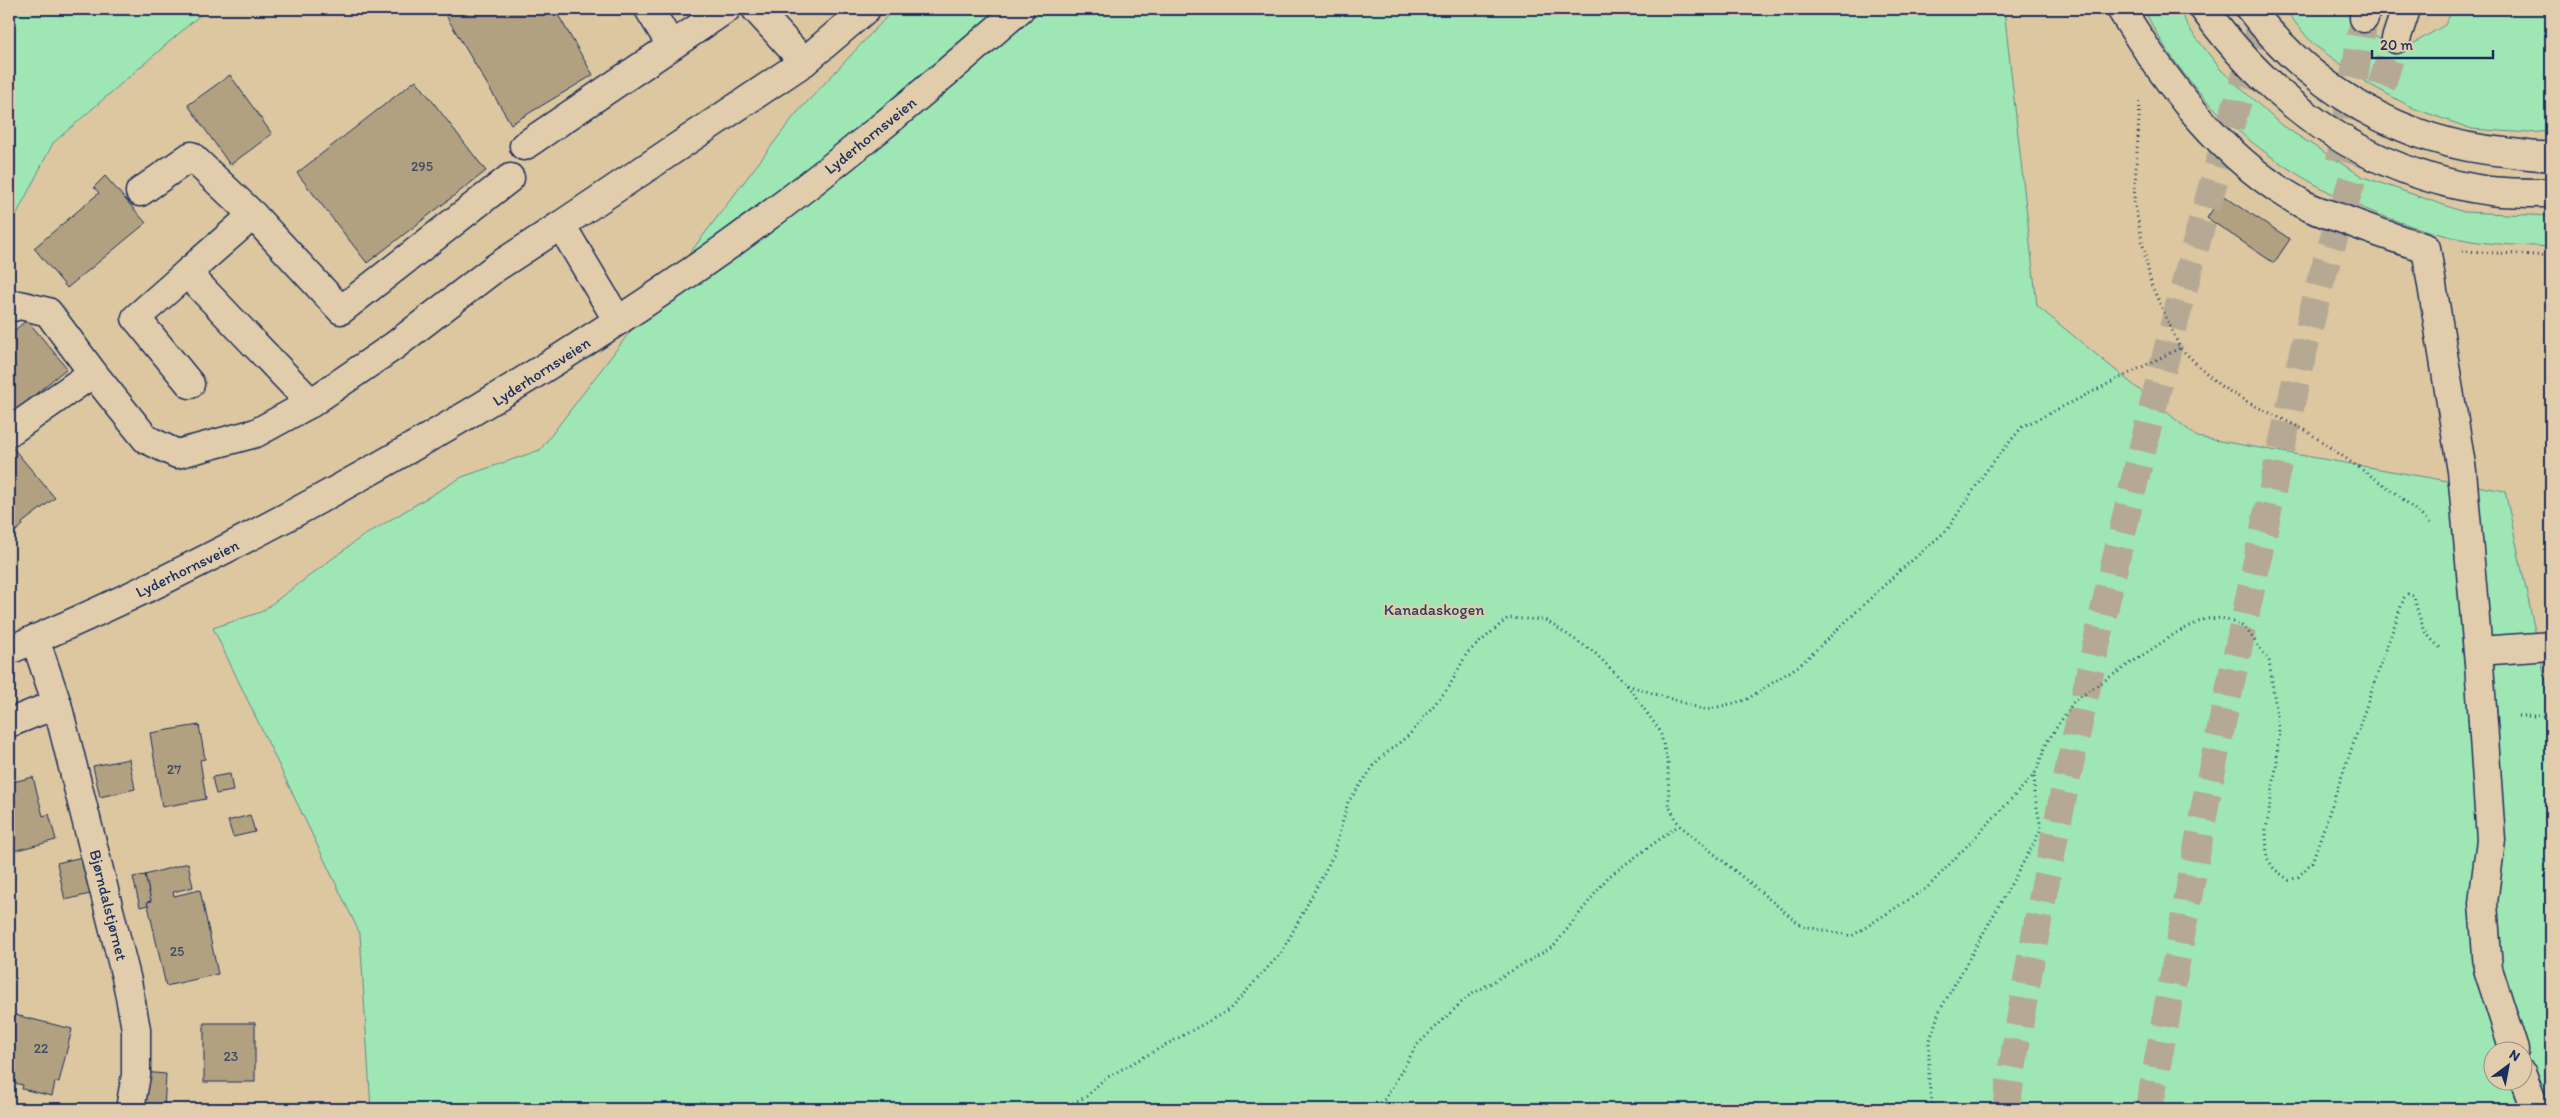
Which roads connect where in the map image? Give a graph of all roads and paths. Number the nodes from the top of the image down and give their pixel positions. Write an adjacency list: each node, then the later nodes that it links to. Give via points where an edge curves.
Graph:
1 (649, 9): 11 (main road)
2 (726, 9): 11 (main road)
3 (756, 9): 13 (main road)
4 (866, 9): 13 (main road)
5 (1020, 9): 25 (main road, Lyderhornsveien, via 827,170 730,244)
6 (2121, 9): 12 (main road)
7 (2204, 9): 18 (main road, via 2228,42 2265,81 2308,117 2357,149 2442,181 2492,191)
8 (2250, 9): 15 (main road, via 2301,66 2332,90 2392,123 2474,150)
9 (2406, 9): 10 (main road, via 2396,39)
10 (2411, 9)
11 (671, 45): 14 (main road)
12 (2149, 55): 21 (main road, via 2178,93 2231,150 2268,183 2302,204); 26 (path, via 2139,104 2134,200 2151,284)
13 (804, 62): 20 (main road)
14 (524, 146)
15 (2551, 156)
16 (510, 178): 19 (main road, via 341,310)
17 (140, 192): 19 (main road, via 191,156)
18 (2551, 194)
19 (253, 215): 23 (main road)
20 (560, 226): 25 (main road); 29 (main road, via 495,268 394,346)
21 (2426, 248): 22 (path); 31 (main road, via 2454,408)
22 (2551, 256)
23 (187, 273): 28 (main road, via 136,318); 29 (main road)
24 (9, 308): 27 (main road, via 20,305 48,312)
25 (618, 321): 32 (main road, Lyderhornsveien, via 489,404 248,539)
26 (2180, 348): 31 (path, via 2219,385 2246,402 2305,430 2396,494); 36 (path, via 2022,427 1986,471 1947,530 1800,665 1746,700 1706,710)
27 (93, 373): 29 (main road, via 146,439 177,454 256,433); 30 (main road)
28 (190, 384)
29 (311, 403)
30 (9, 432)
31 (2470, 558): 35 (main road)
32 (35, 639): 34 (main road, Lyderhornsveien); 37 (main road, Bjørndalstjørnet)
33 (2551, 646): 35 (main road)
34 (9, 650)
35 (2478, 657): 39 (path, via 2460,660 2436,644 2420,623 2414,596 2408,594 2404,598 2312,862 2298,877 2289,880 2274,869 2267,858 2266,830 2279,729 2269,661 2241,625 2222,618 2205,619 2176,633 2074,701 2047,742); 41 (main road, via 2492,840 2483,903 2488,969)
36 (1627, 685): 40 (path, via 1660,731 1668,764 1669,806); 44 (path, via 1594,652 1545,620 1508,618 1468,653 1449,687 1410,734 1378,760 1348,802 1333,856 1282,952 1228,1010 1104,1079 1086,1097)
37 (57, 704): 38 (main road); 43 (main road, Bjørndalstjørnet, via 128,981 136,1029 136,1076)
38 (9, 723)
39 (2035, 774): 40 (path, via 1928,887 1852,936 1802,926); 46 (path, via 2034,792 2041,828 1955,980 1939,1012 1929,1043)
40 (1679, 825): 45 (path, via 1608,876 1554,946 1467,997 1416,1045 1385,1099)
41 (2511, 1040)
42 (2528, 1090): 47 (main road)
43 (130, 1109)
44 (1060, 1109)
45 (1372, 1109)
46 (1932, 1109)
47 (2535, 1109)

